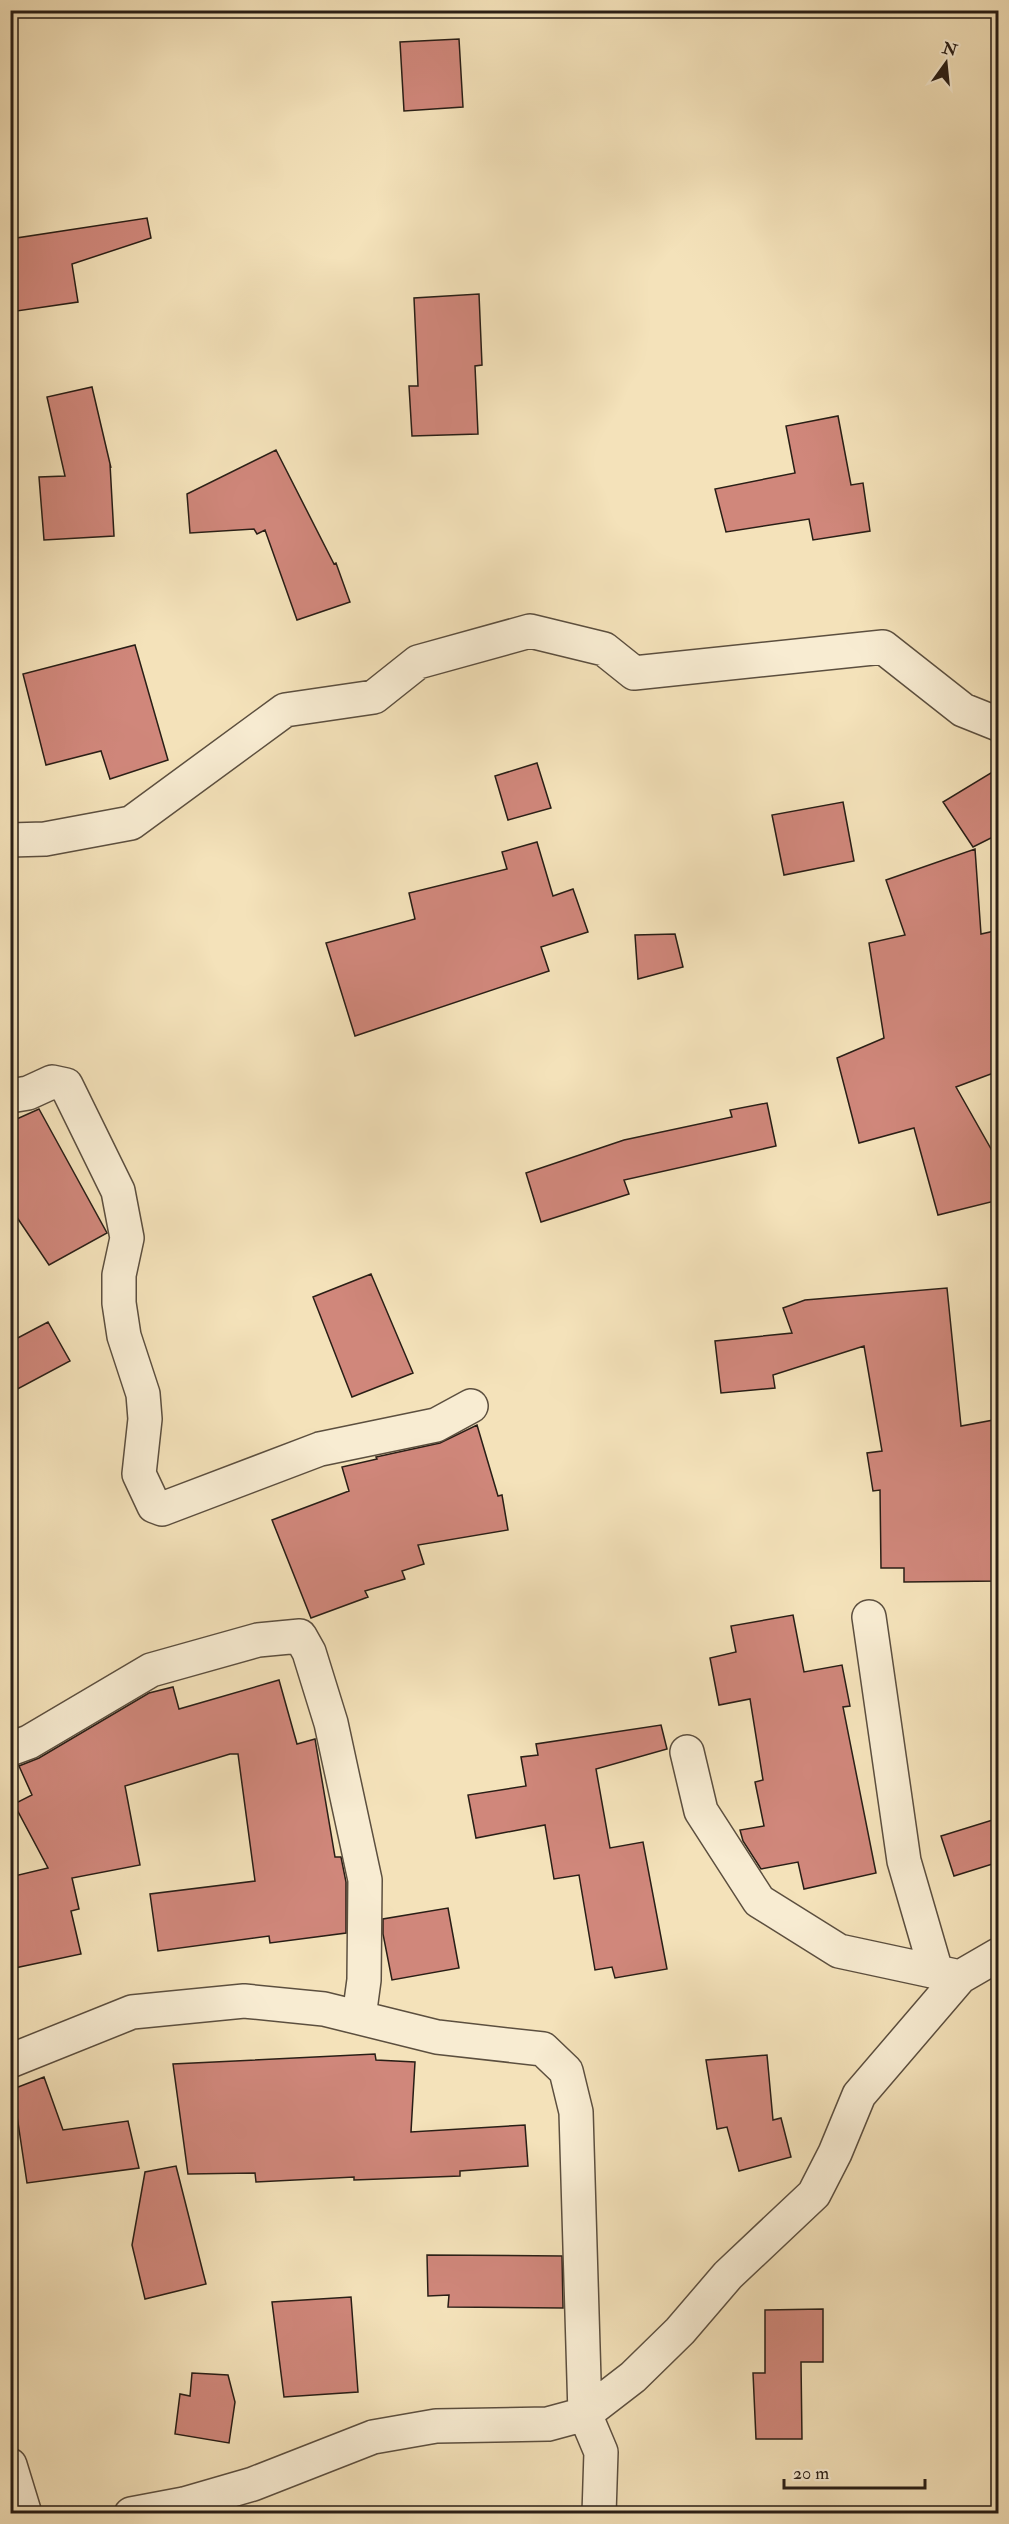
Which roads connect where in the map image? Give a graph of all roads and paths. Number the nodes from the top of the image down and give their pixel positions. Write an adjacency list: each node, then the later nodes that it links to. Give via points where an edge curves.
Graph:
1 (999, 724): 2 (street, via 963,710 883,647 634,673 604,649 530,631 418,662 374,696 285,710 130,823)
2 (10, 840)
3 (10, 1096): 4 (street, via 52,1082 66,1085 118,1191 127,1238 119,1275 119,1303 124,1336 143,1394 145,1419 139,1474 154,1506 162,1509 320,1449 436,1425)
4 (471, 1406)
5 (869, 1617): 9 (street, via 904,1861)
6 (10, 1749): 10 (street, via 29,1742 151,1670 258,1640 300,1636 309,1652 331,1723 364,1880 364,1980)
7 (687, 1752): 9 (street, via 701,1811 759,1901 839,1951)
8 (999, 1955): 9 (street)
9 (948, 1974): 12 (street, via 859,2095 814,2194 728,2275 680,2331 633,2377)
10 (359, 2017): 11 (street, via 324,2009 244,2001 132,2012); 12 (street, via 437,2037 543,2049 566,2071 576,2112)
11 (10, 2061)
12 (585, 2414): 15 (street, via 548,2424 436,2426 373,2437 253,2484); 16 (street, via 601,2452)
13 (10, 2465): 14 (street)
14 (25, 2514)
15 (131, 2514)
16 (599, 2514)

